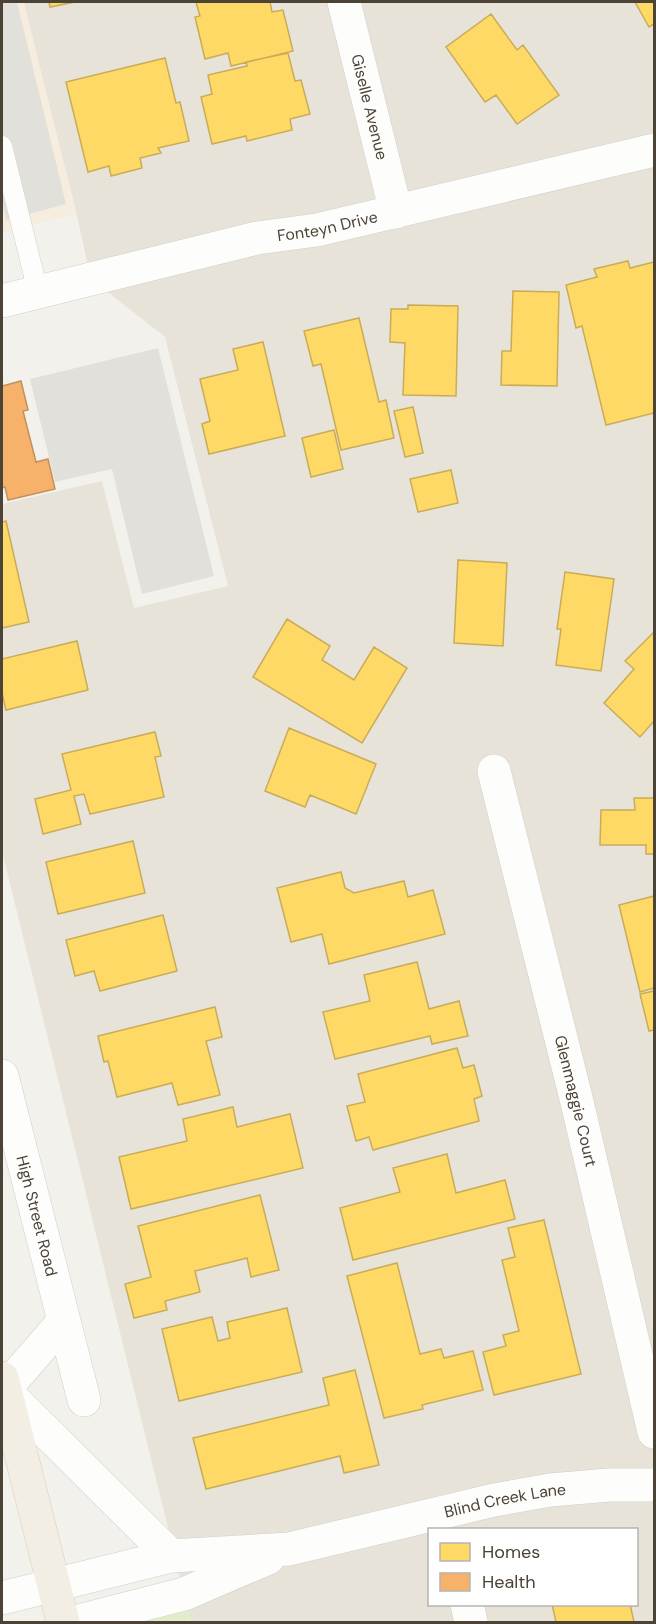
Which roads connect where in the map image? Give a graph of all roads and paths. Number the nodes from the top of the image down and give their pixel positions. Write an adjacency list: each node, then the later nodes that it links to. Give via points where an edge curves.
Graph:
1 (344, 2): 4 (street, Giselle Avenue)
2 (2, 146): 5 (lane)
3 (654, 150): 4 (street, Fonteyn Drive)
4 (396, 212): 5 (street, Fonteyn Drive, via 317,230 256,238)
5 (38, 292): 6 (street, Fonteyn Drive)
6 (2, 301)
7 (494, 771): 12 (street, Glenmaggie Court)
8 (2, 1076): 9 (street, High Street Road)
9 (63, 1322): 10 (street); 11 (street, High Street Road)
10 (3, 1384): 16 (street); 17 (main road)
11 (84, 1400)
12 (654, 1432)
13 (654, 1485): 14 (street, Blind Creek Lane, via 609,1485 494,1500)
14 (446, 1521): 15 (street, Blind Creek Lane)
15 (289, 1549): 16 (street, Blind Creek Lane); 21 (street, Blind Creek Lane, via 184,1594)
16 (171, 1556): 17 (street, Blind Creek Lane)
17 (53, 1584): 18 (street, Blind Creek Lane); 20 (main road)
18 (2, 1598)
19 (467, 1606): 22 (street)
20 (63, 1623)
21 (75, 1623)
22 (471, 1623)

